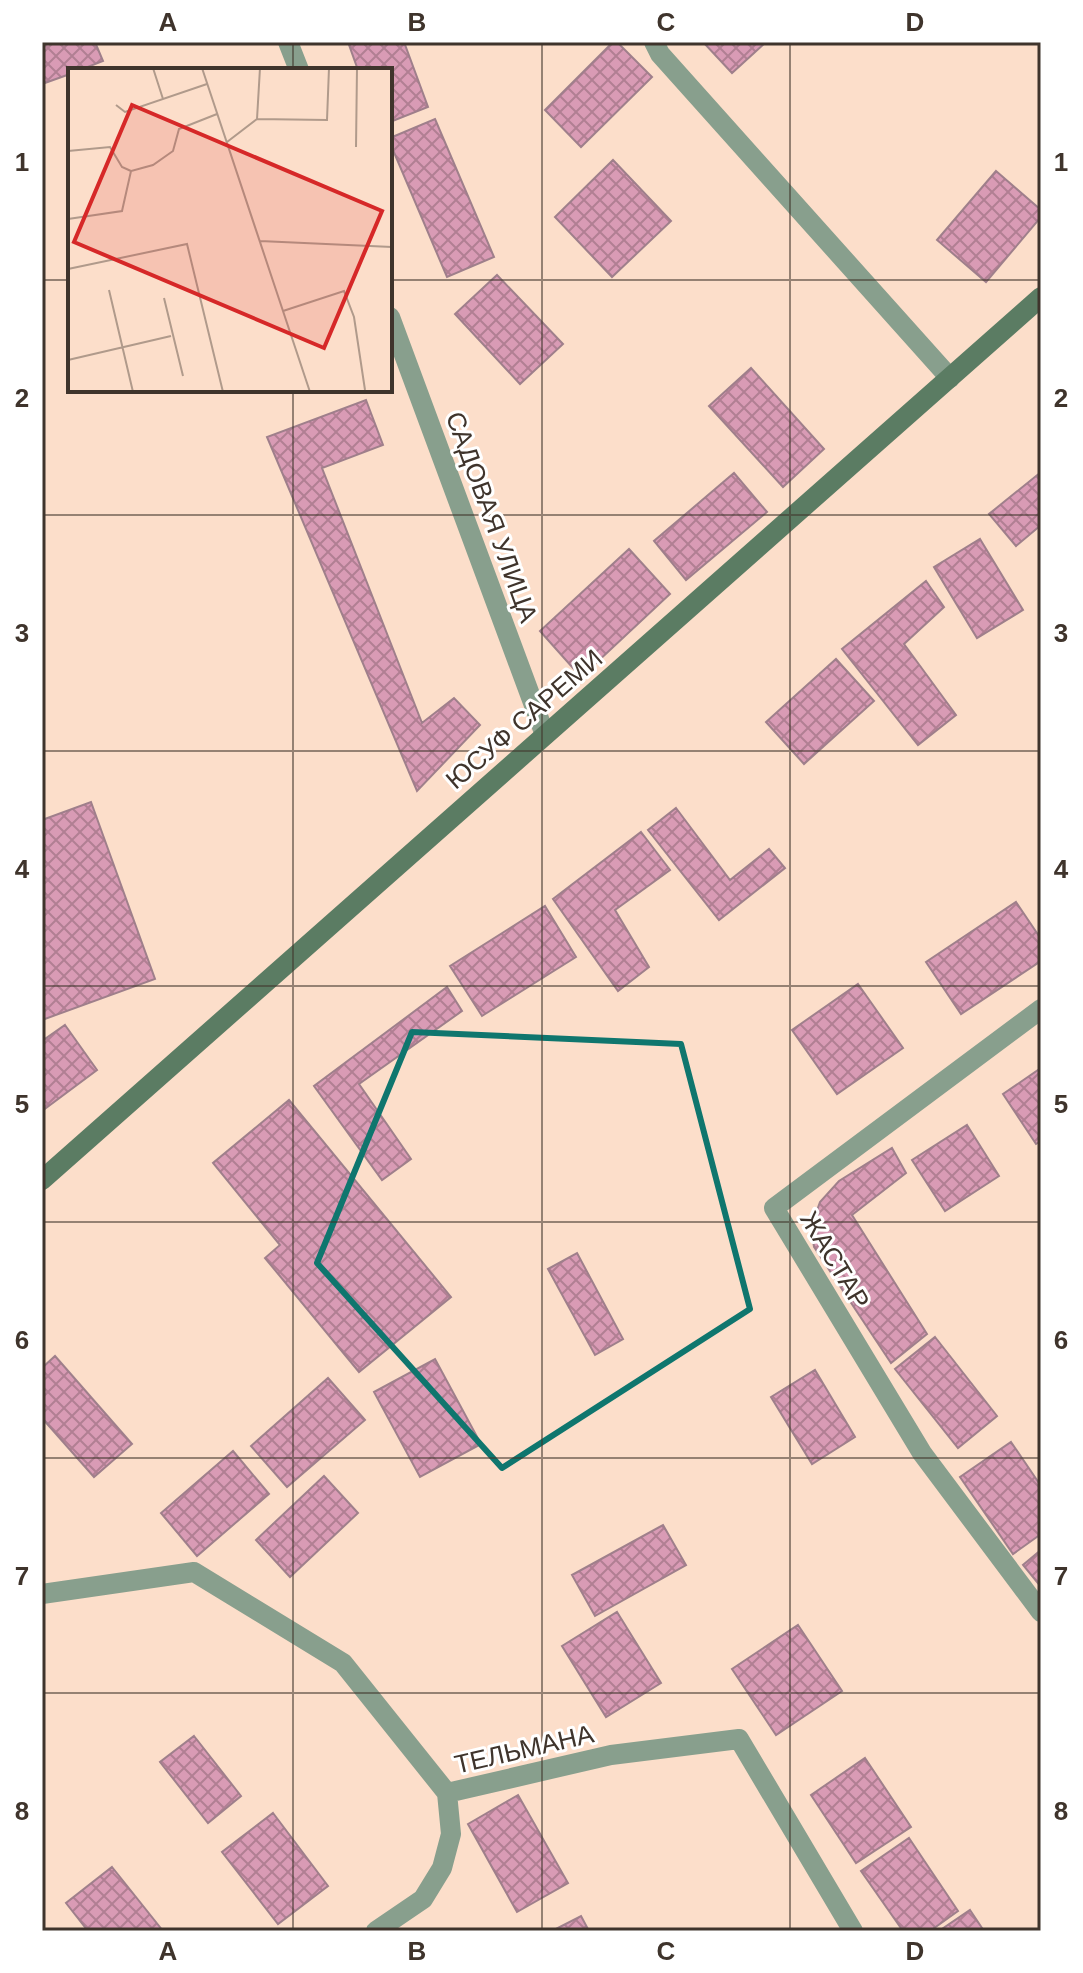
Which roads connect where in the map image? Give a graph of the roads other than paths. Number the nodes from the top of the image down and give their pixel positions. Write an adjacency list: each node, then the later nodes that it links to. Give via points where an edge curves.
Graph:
1 (288, 42): 3 (street)
2 (654, 42): 6 (street)
3 (298, 68)
4 (1041, 297): 6 (main road, ЮСУФ САРЕМИ)
5 (392, 322): 7 (street, САДОВАЯ УЛИЦА)
6 (950, 378): 7 (main road, ЮСУФ САРЕМИ)
7 (545, 735): 9 (main road, ЮСУФ САРЕМИ)
8 (1041, 1009): 11 (street, ЖАСТАР, via 774,1208 922,1453)
9 (42, 1180)
10 (42, 1594): 12 (street, ТЕЛЬМАНА, via 194,1572 343,1663)
11 (1041, 1612)
12 (447, 1793): 13 (street, via 451,1834 442,1868 423,1899); 14 (street, ТЕЛЬМАНА, via 611,1755 739,1739)
13 (376, 1931)
14 (853, 1931)

